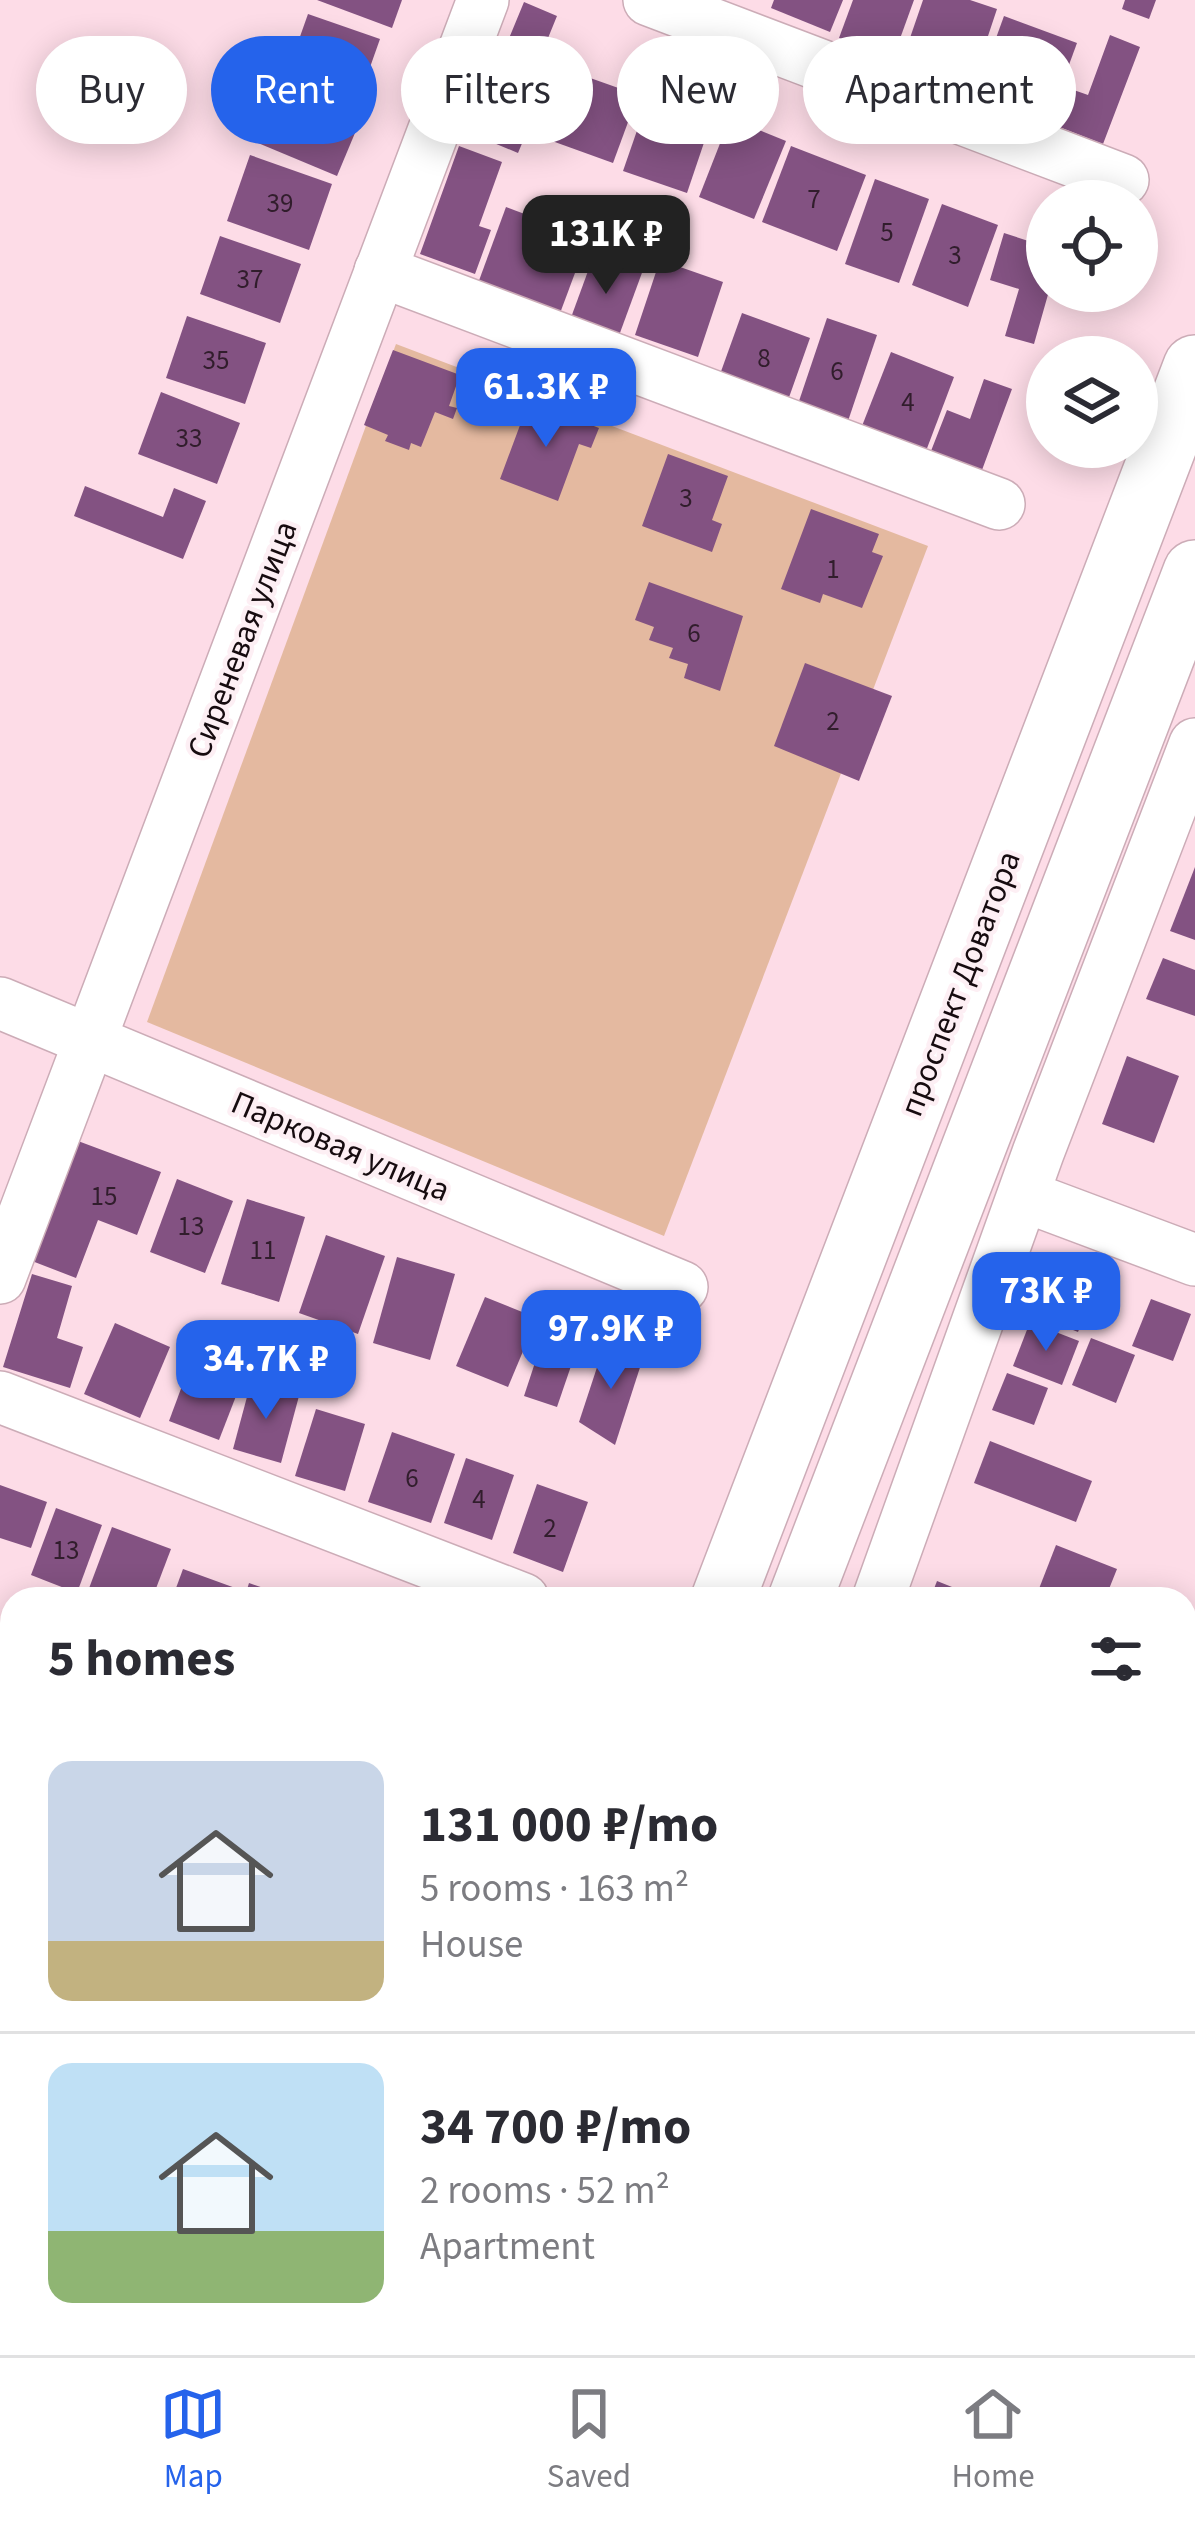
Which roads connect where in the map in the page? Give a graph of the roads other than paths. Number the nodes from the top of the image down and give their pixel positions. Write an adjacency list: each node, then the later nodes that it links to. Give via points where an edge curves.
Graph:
1 (483, 0): 4 (street, Сиреневая улица)
2 (649, 0): 3 (street)
3 (1123, 180)
4 (380, 271): 6 (street); 10 (street, Сиреневая улица)
5 (1195, 367): 17 (main road, проспект Доватора)
6 (999, 504)
7 (1195, 572): 18 (main road)
8 (1195, 743): 11 (street)
9 (0, 1003): 10 (street, Парковая улица)
10 (89, 1040): 13 (street, Сиреневая улица); 14 (street, Парковая улица)
11 (1024, 1196): 12 (street); 19 (street)
12 (1195, 1260)
13 (0, 1279)
14 (682, 1287)
15 (0, 1397): 16 (street)
16 (493, 1587)
17 (728, 1587)
18 (805, 1587)
19 (882, 1587)

